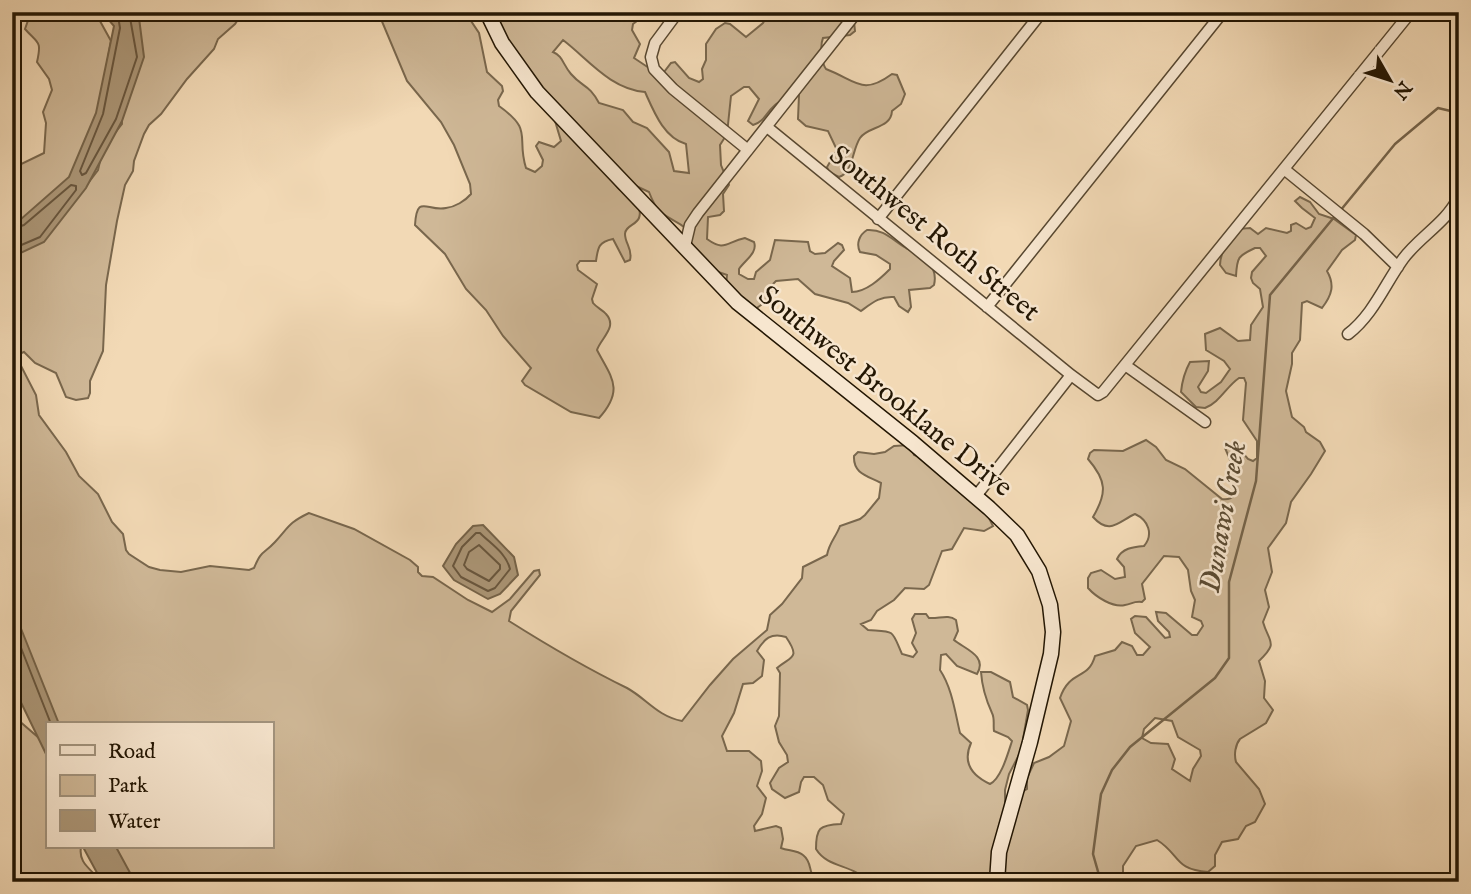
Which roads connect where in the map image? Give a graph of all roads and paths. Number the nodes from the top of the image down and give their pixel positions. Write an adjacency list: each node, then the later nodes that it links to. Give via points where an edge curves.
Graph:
1 (487, 12): 12 (street, Southwest Brooklane Drive, via 509,54 537,92)
2 (678, 12): 8 (street, via 655,43 654,69)
3 (857, 12): 7 (street)
4 (1042, 12): 11 (street)
5 (1223, 12): 14 (street)
6 (1411, 12): 9 (street)
7 (767, 127): 8 (street); 11 (street, Southwest Roth Street)
8 (748, 150): 12 (street, via 690,225)
9 (1284, 169): 13 (street); 16 (street)
10 (1458, 198): 13 (street)
11 (878, 219): 14 (street, Southwest Roth Street)
12 (685, 246): 19 (street, Southwest Brooklane Drive, via 737,302)
13 (1398, 267): 15 (street)
14 (987, 307): 17 (street, Southwest Roth Street)
15 (1348, 334)
16 (1125, 365): 17 (street, Southwest Roth Street, via 1098,395); 18 (street)
17 (1071, 376): 19 (street)
18 (1205, 422)
19 (976, 496): 20 (street, Southwest Brooklane Drive, via 1027,550 1044,583 1053,632 1041,698 999,852)
20 (997, 882)

